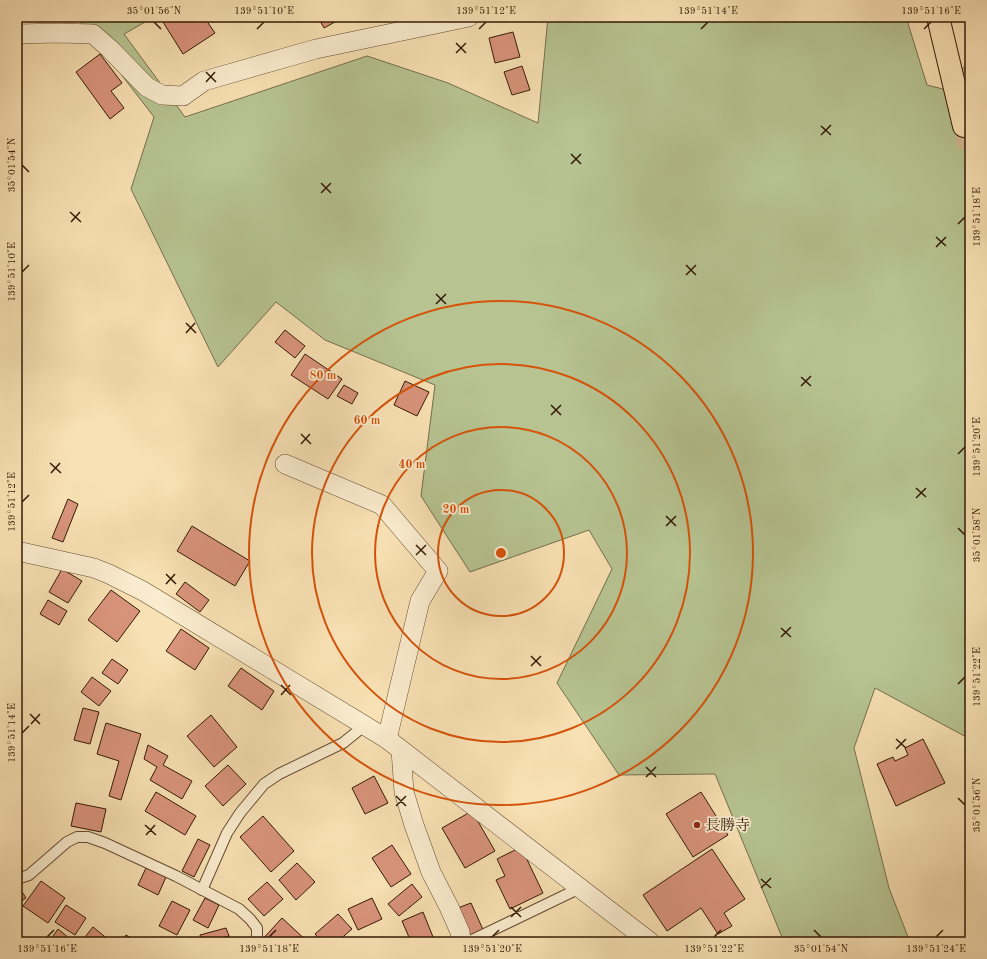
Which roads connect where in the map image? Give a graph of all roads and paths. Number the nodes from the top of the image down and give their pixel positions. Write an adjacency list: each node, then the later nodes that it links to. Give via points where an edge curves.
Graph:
1 (468, 17): 4 (street, via 316,49 204,81 183,96 162,95 147,87 93,34)
2 (938, 17): 6 (highway)
3 (952, 17): 5 (highway)
4 (17, 34)
5 (970, 90)
6 (964, 126)
7 (285, 464): 10 (street, via 382,504 438,571 420,601)
8 (17, 551): 9 (street, via 94,568 143,591)
9 (364, 726): 10 (street); 13 (lane, via 343,743 264,784 226,834)
10 (394, 744): 12 (street); 15 (street, via 414,825 431,872 460,932)
11 (17, 879): 13 (lane, via 29,875 67,842 77,837 88,837)
12 (580, 888): 16 (lane); 17 (street)
13 (202, 890): 14 (lane, via 238,909 250,919 257,928)
14 (255, 942)
15 (461, 942)
16 (468, 942)
17 (650, 942)

